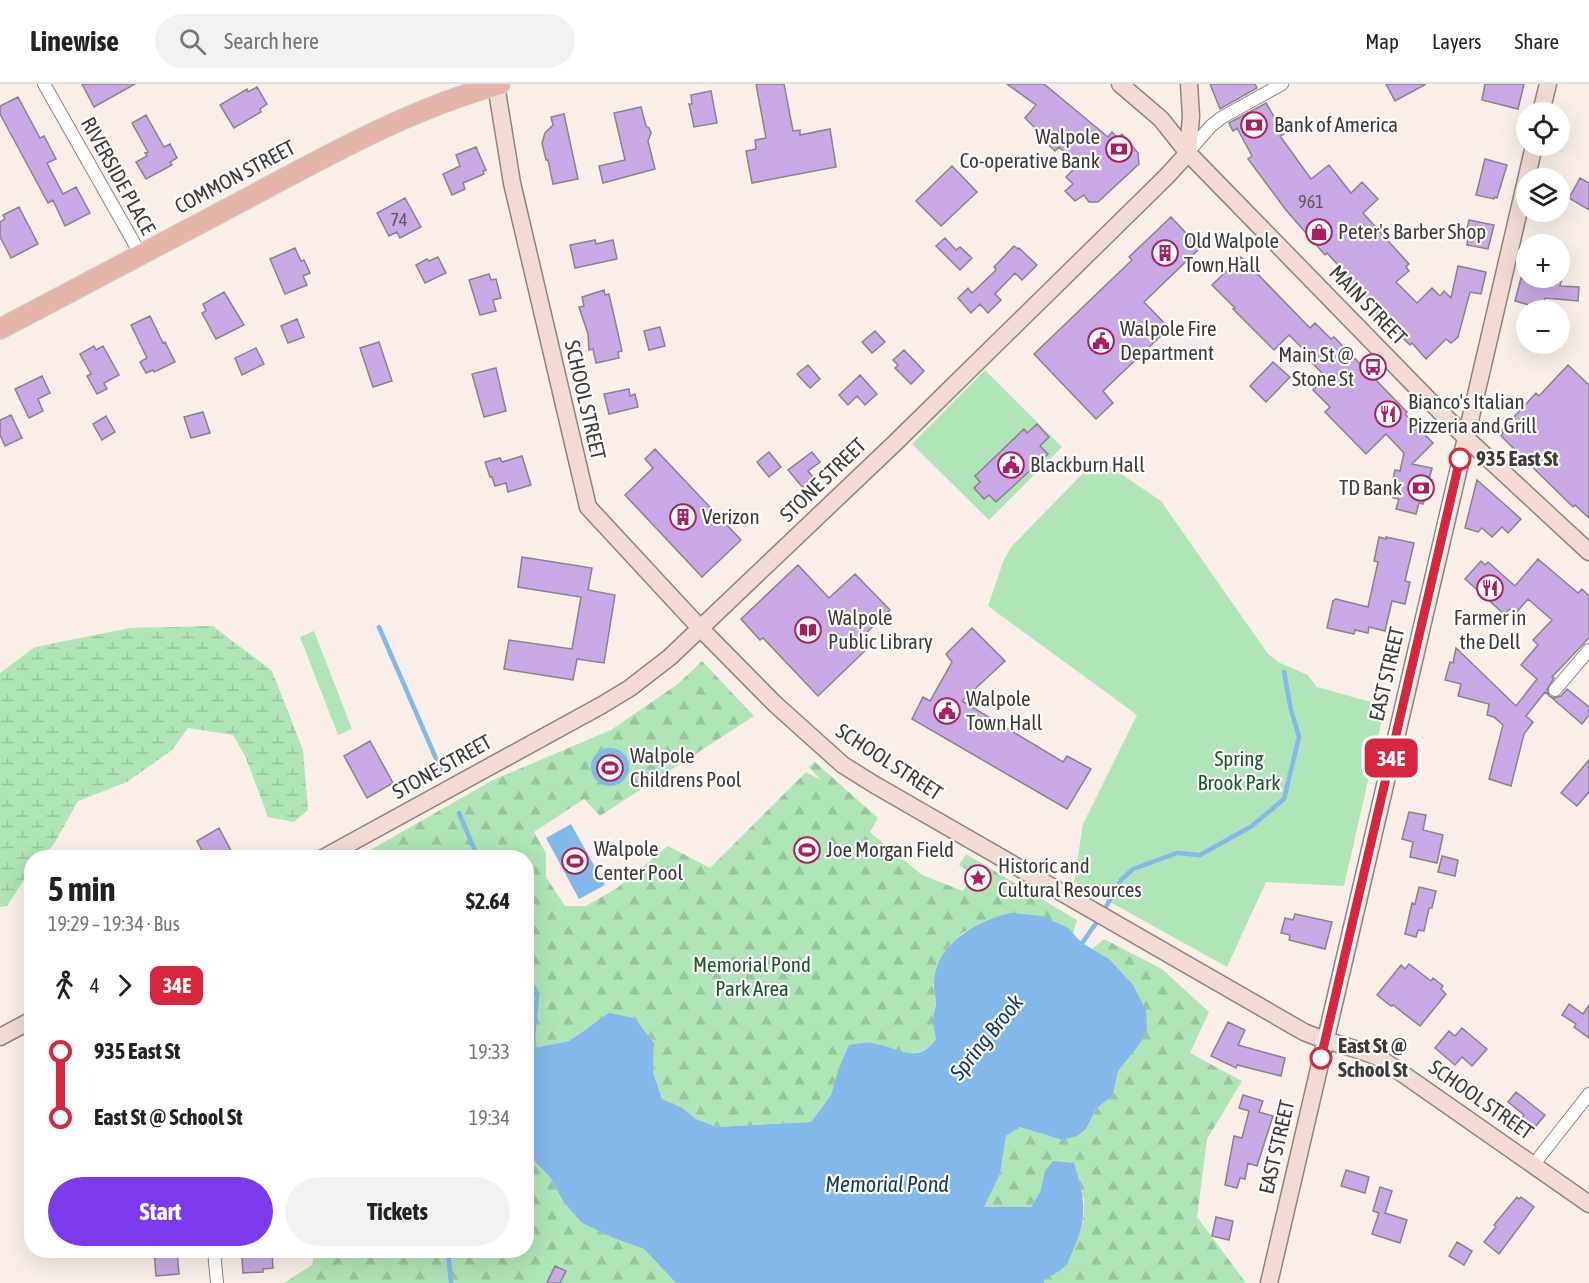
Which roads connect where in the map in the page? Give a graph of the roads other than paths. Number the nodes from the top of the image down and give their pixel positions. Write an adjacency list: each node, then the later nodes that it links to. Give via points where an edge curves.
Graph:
1 (44, 84): 10 (street, RIVERSIDE PLACE)
2 (497, 84): 10 (main road, COMMON STREET, via 406,118 344,147); 14 (street, SCHOOL STREET, via 512,183 588,507)
3 (1120, 84): 8 (street, MAIN STREET, via 1161,119)
4 (1189, 84): 8 (street)
5 (1282, 84): 8 (street, via 1221,118)
6 (1548, 84): 7 (street)
7 (1544, 102)
8 (1188, 153): 12 (street, MAIN STREET); 14 (street, STONE STREET)
9 (1532, 156): 12 (street, EAST STREET)
10 (141, 255): 11 (main road, COMMON STREET)
11 (0, 329)
12 (1465, 437): 13 (street, MAIN STREET); 20 (street, EAST STREET)
13 (1589, 552)
14 (701, 629): 17 (street, STONE STREET, via 618,695); 20 (street, SCHOOL STREET, via 774,704 843,765)
15 (1589, 650): 16 (street)
16 (1555, 690)
17 (337, 850)
18 (24, 1024): 19 (street)
19 (0, 1037)
20 (1325, 1041): 22 (street, SCHOOL STREET, via 1380,1058); 26 (street, EAST STREET)
21 (1589, 1094): 22 (street)
22 (1534, 1164): 23 (street, SCHOOL STREET)
23 (1589, 1204)
24 (215, 1258): 25 (street)
25 (217, 1283)
26 (1269, 1283)

